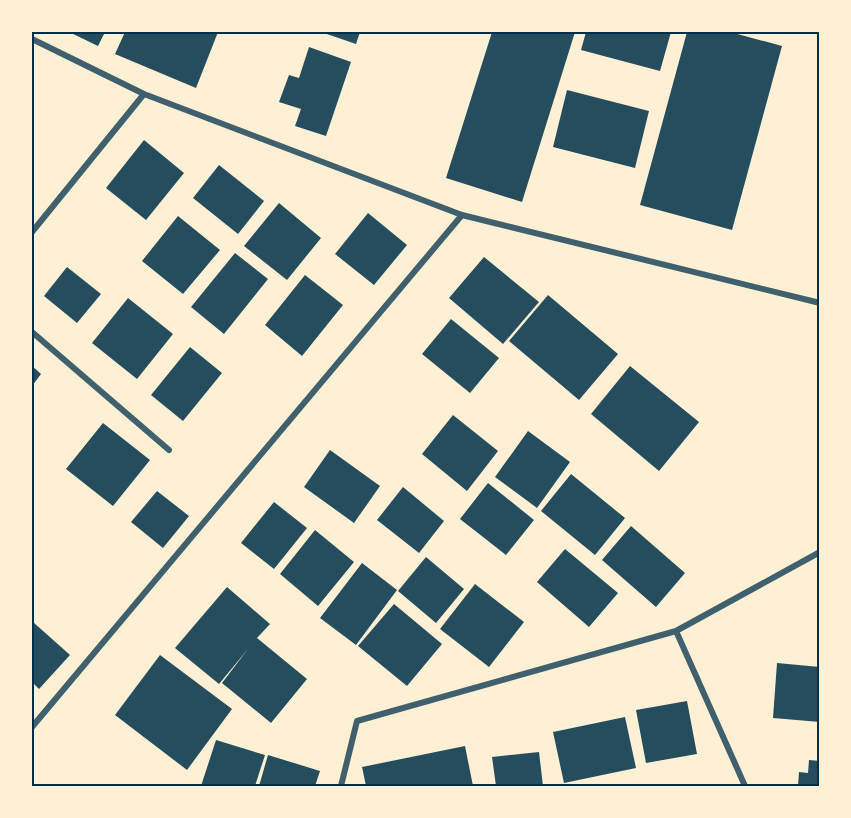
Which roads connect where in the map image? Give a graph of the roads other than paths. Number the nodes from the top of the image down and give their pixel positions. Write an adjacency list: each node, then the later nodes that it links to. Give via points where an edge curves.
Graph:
1 (32, 39): 2 (street)
2 (144, 94): 3 (street); 4 (street)
3 (462, 215): 5 (street); 10 (street)
4 (32, 232)
5 (819, 303)
6 (32, 332): 7 (street)
7 (169, 450)
8 (819, 552): 9 (street)
9 (676, 631): 11 (street, via 357,721); 12 (street)
10 (32, 727)
11 (341, 786)
12 (745, 786)

